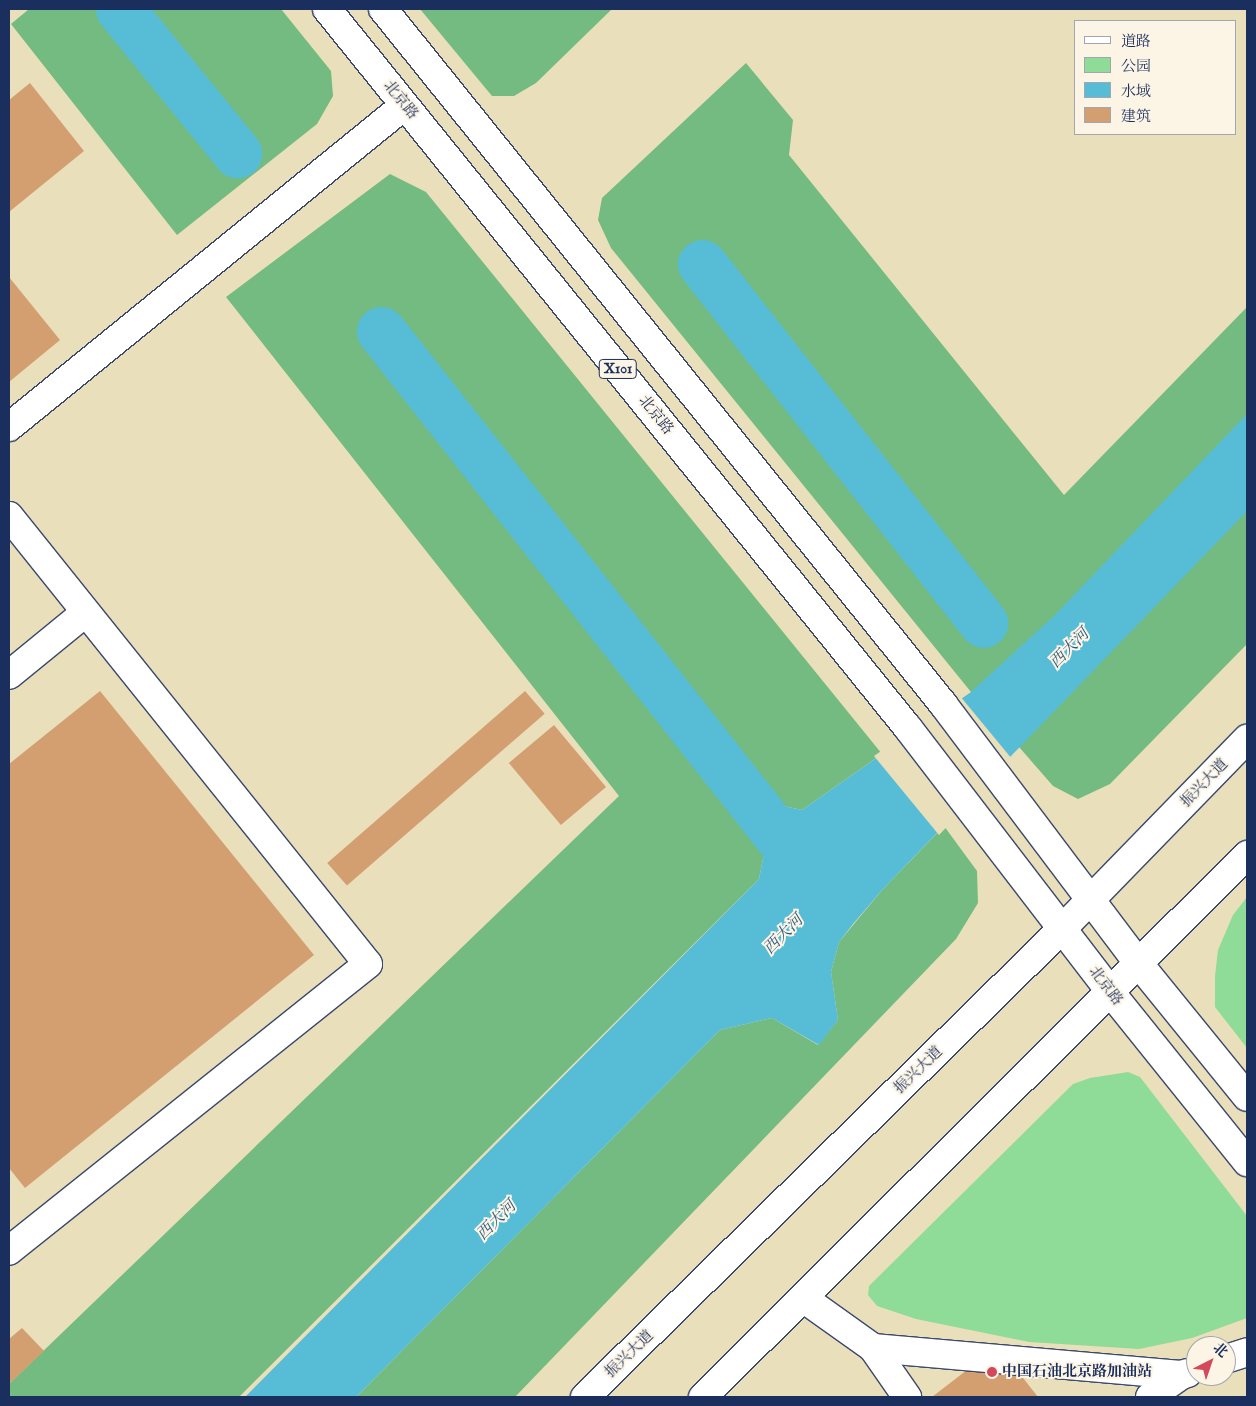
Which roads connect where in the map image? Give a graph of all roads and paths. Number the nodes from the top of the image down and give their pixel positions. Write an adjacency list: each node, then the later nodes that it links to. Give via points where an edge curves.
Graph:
1 (327, 9): 3 (main road, 北京路 / X101)
2 (383, 9): 10 (main road, X101, via 943,704)
3 (405, 106): 4 (main road); 11 (main road, 北京路 / X101, via 908,728)
4 (9, 427)
5 (9, 516): 6 (main road)
6 (86, 612): 7 (main road); 16 (main road, via 368,964)
7 (9, 675)
8 (1247, 739): 10 (main road, 振兴大道)
9 (1247, 855): 12 (main road)
10 (1090, 900): 11 (main road, 振兴大道); 12 (main road)
11 (1063, 928): 13 (main road, 北京路); 21 (main road, 振兴大道)
12 (1139, 964): 13 (main road); 14 (main road)
13 (1111, 993): 15 (main road, 北京路); 17 (main road)
14 (1247, 1097)
15 (1247, 1162)
16 (9, 1251)
17 (803, 1298): 18 (main road); 22 (main road)
18 (874, 1348): 19 (main road); 23 (main road)
19 (1186, 1372)
20 (1186, 1373): 24 (main road)
21 (585, 1397)
22 (703, 1397)
23 (907, 1397)
24 (1150, 1397)

